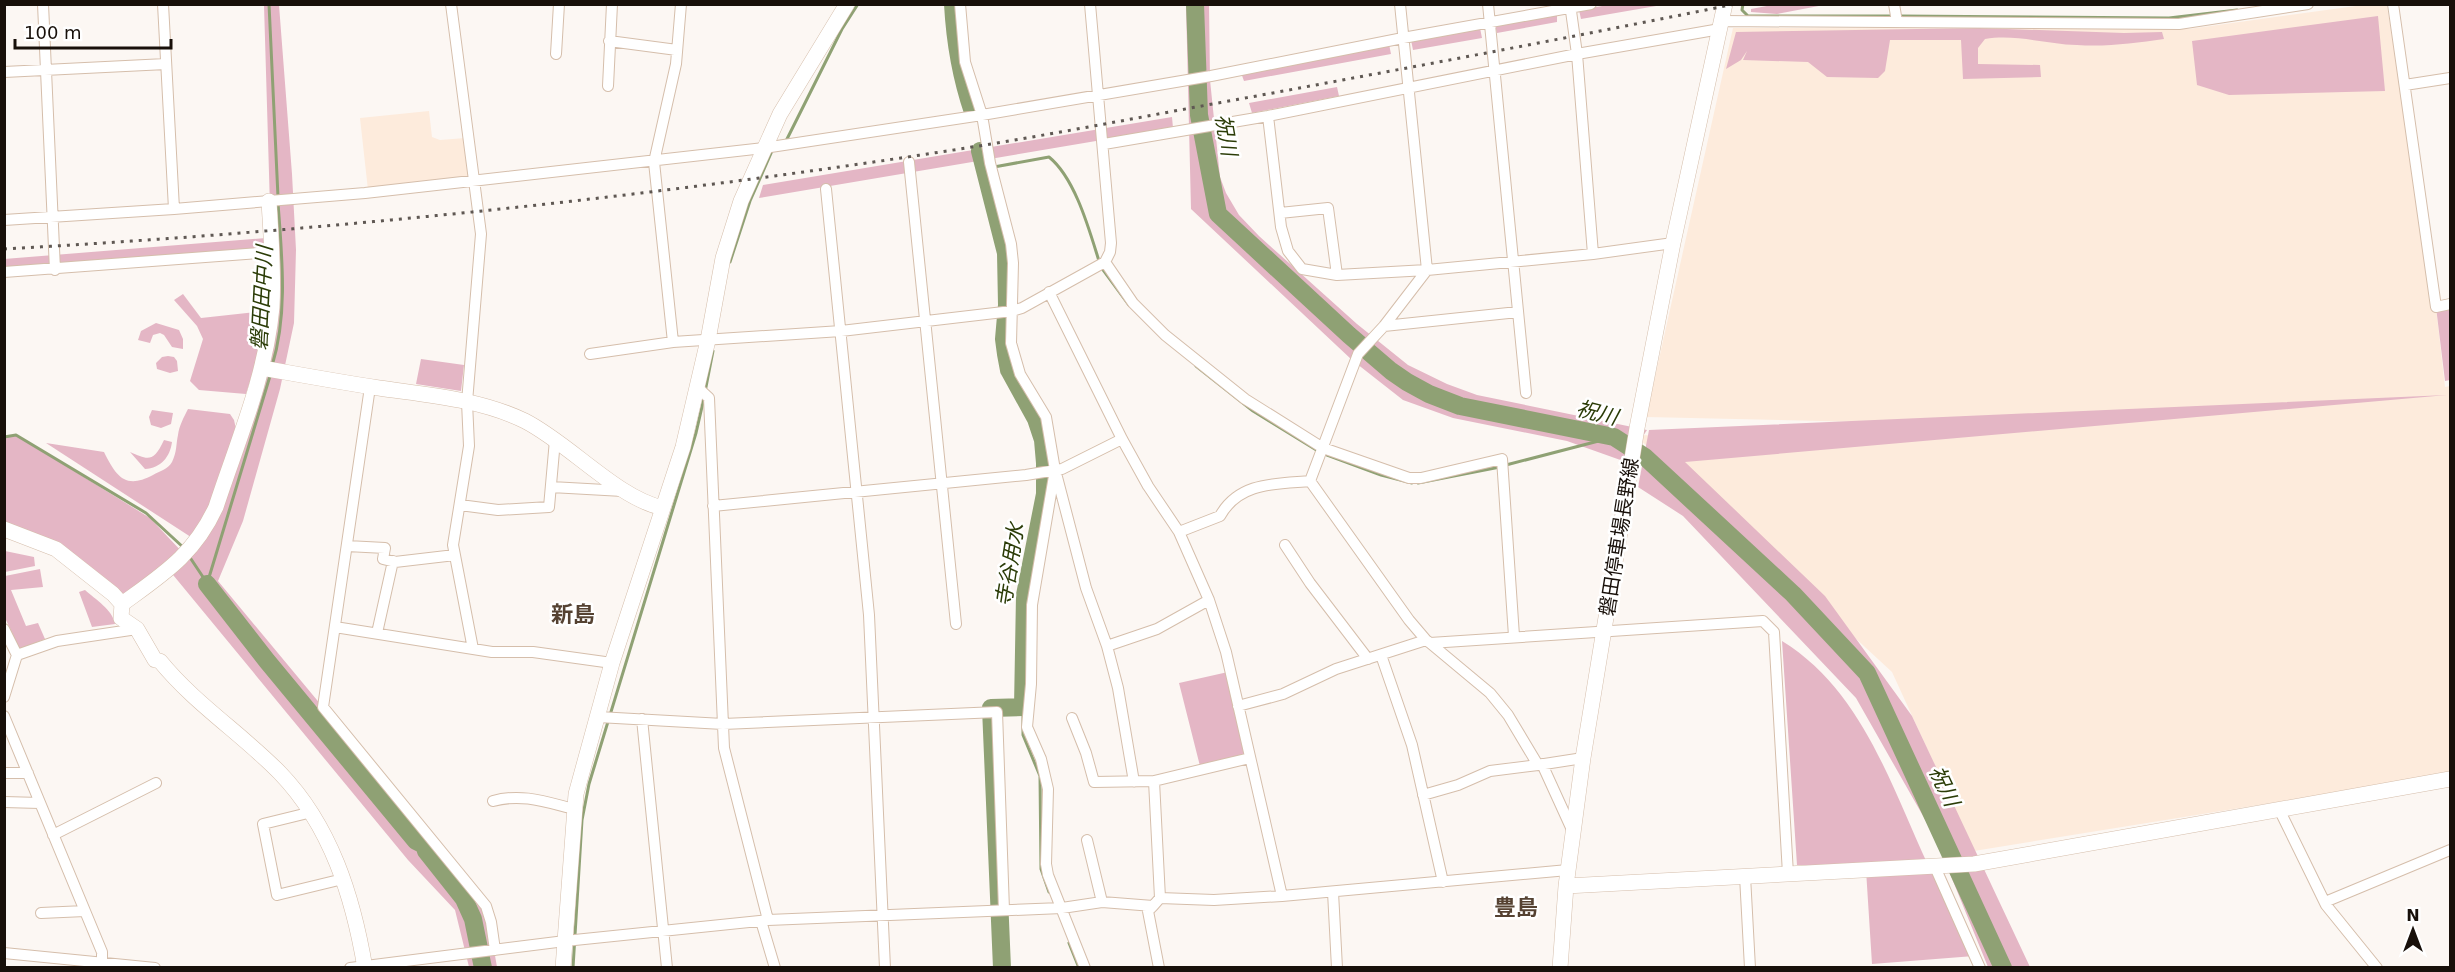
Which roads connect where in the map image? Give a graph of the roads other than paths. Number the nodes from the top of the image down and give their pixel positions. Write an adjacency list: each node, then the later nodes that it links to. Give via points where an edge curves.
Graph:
1 (43, 4): 28 (street)
2 (163, 4): 27 (street)
3 (452, 4): 42 (street)
4 (559, 4): 25 (street)
5 (612, 4): 23 (street)
6 (681, 4): 24 (street)
7 (960, 4): 36 (street, via 965,62)
8 (1090, 4): 35 (street)
9 (1400, 4): 22 (street)
10 (1488, 4): 20 (street)
11 (1591, 4): 18 (street)
12 (1725, 4): 21 (street, 磐田停車場長野線)
13 (1894, 4): 19 (street)
14 (2308, 4): 16 (street)
15 (2393, 4): 32 (street)
16 (2302, 5): 19 (street, via 2179,24)
17 (840, 7): 39 (street)
18 (1570, 7): 20 (street); 26 (street)
19 (1897, 22): 21 (street)
20 (1490, 23): 22 (street); 29 (street)
21 (1721, 25): 26 (street); 49 (street, 磐田停車場長野線)
22 (1403, 38): 34 (street); 35 (street)
23 (609, 41): 24 (street); 33 (street)
24 (677, 50): 40 (street)
25 (556, 54)
26 (1577, 54): 29 (street); 51 (street)
27 (166, 64): 28 (street); 45 (street)
28 (46, 70): 30 (street); 47 (street)
29 (1493, 71): 34 (street); 52 (street)
30 (4, 72)
31 (2451, 78): 32 (street)
32 (2405, 85): 59 (street, via 2436,307)
33 (608, 86)
34 (1407, 88): 37 (street); 55 (street)
35 (1098, 95): 36 (street); 38 (street)
36 (982, 115): 39 (street); 60 (street, via 1011,244)
37 (1268, 116): 38 (street); 46 (street)
38 (1104, 144): 53 (street, via 1111,243)
39 (764, 148): 40 (street); 65 (street, via 741,201 723,258)
40 (654, 162): 42 (street); 66 (street)
41 (909, 162): 62 (street)
42 (474, 180): 44 (street); 72 (street, via 481,234)
43 (826, 189): 64 (street)
44 (269, 201): 45 (street); 50 (street)
45 (174, 209): 47 (street)
46 (1280, 213): 57 (street, via 1288,251 1302,269); 57 (street, via 1328,208)
47 (54, 217): 48 (street); 54 (street)
48 (4, 220)
49 (1673, 243): 51 (street); 97 (street, 磐田停車場長野線, via 1635,435)
50 (273, 252): 54 (street); 68 (street, via 272,308)
51 (1593, 254): 52 (street)
52 (1514, 261): 55 (street); 61 (street)
53 (1105, 262): 58 (street); 75 (street, via 1133,303 1165,335 1245,399)
54 (55, 270): 56 (street)
55 (1427, 270): 57 (street); 63 (street)
56 (4, 272)
57 (1336, 275)
58 (1049, 292): 60 (street); 73 (street)
59 (2451, 304)
60 (1012, 311): 62 (street); 76 (street, via 1014,358 1046,417)
61 (1518, 312): 63 (street); 71 (street)
62 (925, 320): 64 (street); 78 (street)
63 (1384, 326): 75 (street, via 1358,354)
64 (842, 331): 65 (street); 81 (street)
65 (708, 340): 66 (street); 70 (street)
66 (673, 342): 67 (street)
67 (590, 354)
68 (262, 368): 69 (street); 92 (street, via 206,529 169,570)
69 (370, 387): 72 (street); 88 (street)
70 (697, 387): 83 (street, via 709,398); 84 (street)
71 (1526, 393)
72 (468, 402): 74 (street, via 525,422); 82 (street, via 469,446)
73 (1122, 439): 76 (street); 86 (street)
74 (555, 440): 79 (street); 80 (street)
75 (1323, 448): 77 (street); 99 (street, via 1409,478 1502,459)
76 (1055, 471): 78 (street); 101 (street, via 1086,588); 147 (street, via 1032,605 1027,727 1048,789 1046,864)
77 (1310, 481): 86 (street, via 1259,485 1228,502 1220,516); 100 (street)
78 (942, 483): 81 (street); 93 (street)
79 (551, 487): 80 (street); 82 (street, via 549,507 498,510)
80 (626, 491): 84 (street, via 649,505)
81 (857, 491): 83 (street); 111 (street)
82 (460, 505): 89 (street)
83 (713, 506): 114 (street)
84 (663, 508): 106 (street)
85 (4, 529): 92 (street, via 56,549)
86 (1179, 532): 91 (street)
87 (1285, 545): 105 (street)
88 (347, 546): 90 (street, via 385,548 383,559); 94 (street)
89 (455, 555): 90 (street); 102 (street)
90 (393, 561): 98 (street)
91 (1209, 600): 101 (street, via 1157,629); 108 (street)
92 (122, 603): 96 (street, via 121,618)
93 (956, 624)
94 (335, 627): 98 (street); 155 (street, via 322,707 486,906)
95 (4, 629): 104 (street)
96 (137, 629): 104 (street, via 57,641); 130 (street, via 155,660 279,772)
97 (1604, 630): 99 (street); 116 (street, 磐田停車場長野線); 137 (street, via 1763,621 1774,632)
98 (377, 633): 102 (street)
99 (1514, 636): 100 (street)
100 (1428, 642): 103 (street); 117 (street, via 1490,693)
101 (1107, 646): 122 (street)
102 (473, 649): 106 (street, via 533,652)
103 (1381, 655): 105 (street); 124 (street, via 1412,745)
104 (17, 656): 107 (street)
105 (1368, 659): 108 (street, via 1283,694)
106 (612, 663): 110 (street)
107 (4, 697)
108 (1238, 706): 115 (street)
109 (4, 716): 119 (street)
110 (598, 717): 113 (street); 128 (street)
111 (874, 717): 114 (street); 148 (street, via 997,712); 151 (street)
112 (1072, 718): 122 (street, via 1094,782)
113 (642, 719): 114 (street); 153 (street)
114 (723, 724): 152 (street, via 724,748)
115 (1250, 758): 121 (street); 143 (street)
116 (1583, 758): 117 (street); 131 (street, 磐田停車場長野線)
117 (1540, 764): 124 (street, via 1490,771); 131 (street)
118 (4, 773): 119 (street)
119 (28, 773): 127 (street)
120 (2451, 779): 129 (street)
121 (1154, 781): 122 (street); 145 (street)
122 (1134, 782)
123 (156, 783): 132 (street)
124 (1423, 795): 140 (street)
125 (493, 801): 128 (street, via 524,797)
126 (4, 802): 127 (street)
127 (40, 803): 132 (street)
128 (574, 809): 154 (street)
129 (2279, 809): 135 (street, via 1974,864); 146 (street)
130 (312, 812): 139 (street); 139 (street, via 264,824 277,895)
131 (1573, 832): 136 (street, 磐田停車場長野線)
132 (53, 835): 149 (street)
133 (1087, 840): 144 (street)
134 (2451, 850): 146 (street)
135 (1936, 867): 137 (street); 170 (street)
136 (1568, 870): 140 (street); 141 (street, 磐田停車場長野線)
137 (1788, 874): 138 (street)
138 (1745, 876): 141 (street); 169 (street)
139 (343, 879): 158 (street)
140 (1443, 882): 142 (street)
141 (1566, 886): 168 (street, 磐田停車場長野線)
142 (1333, 892): 143 (street); 167 (street)
143 (1282, 896): 145 (street)
144 (1102, 902): 145 (street); 147 (street)
145 (1157, 902): 166 (street, via 1148,911)
146 (2325, 902): 171 (street)
147 (1062, 908): 148 (street); 165 (street)
148 (1004, 910): 151 (street)
149 (85, 911): 150 (street); 157 (street, via 102,952)
150 (41, 913)
151 (883, 915): 152 (street); 164 (street)
152 (764, 921): 153 (street); 163 (street)
153 (663, 932): 154 (street); 162 (street)
154 (565, 941): 155 (street); 161 (street)
155 (495, 950): 158 (street)
156 (4, 953): 157 (street)
157 (102, 965): 159 (street)
158 (365, 967): 160 (street)
159 (155, 968)
160 (350, 968)
161 (563, 968)
162 (667, 968)
163 (775, 968)
164 (885, 968)
165 (1085, 968)
166 (1159, 968)
167 (1337, 968)
168 (1560, 968)
169 (1750, 968)
170 (1980, 968)
171 (2378, 968)

